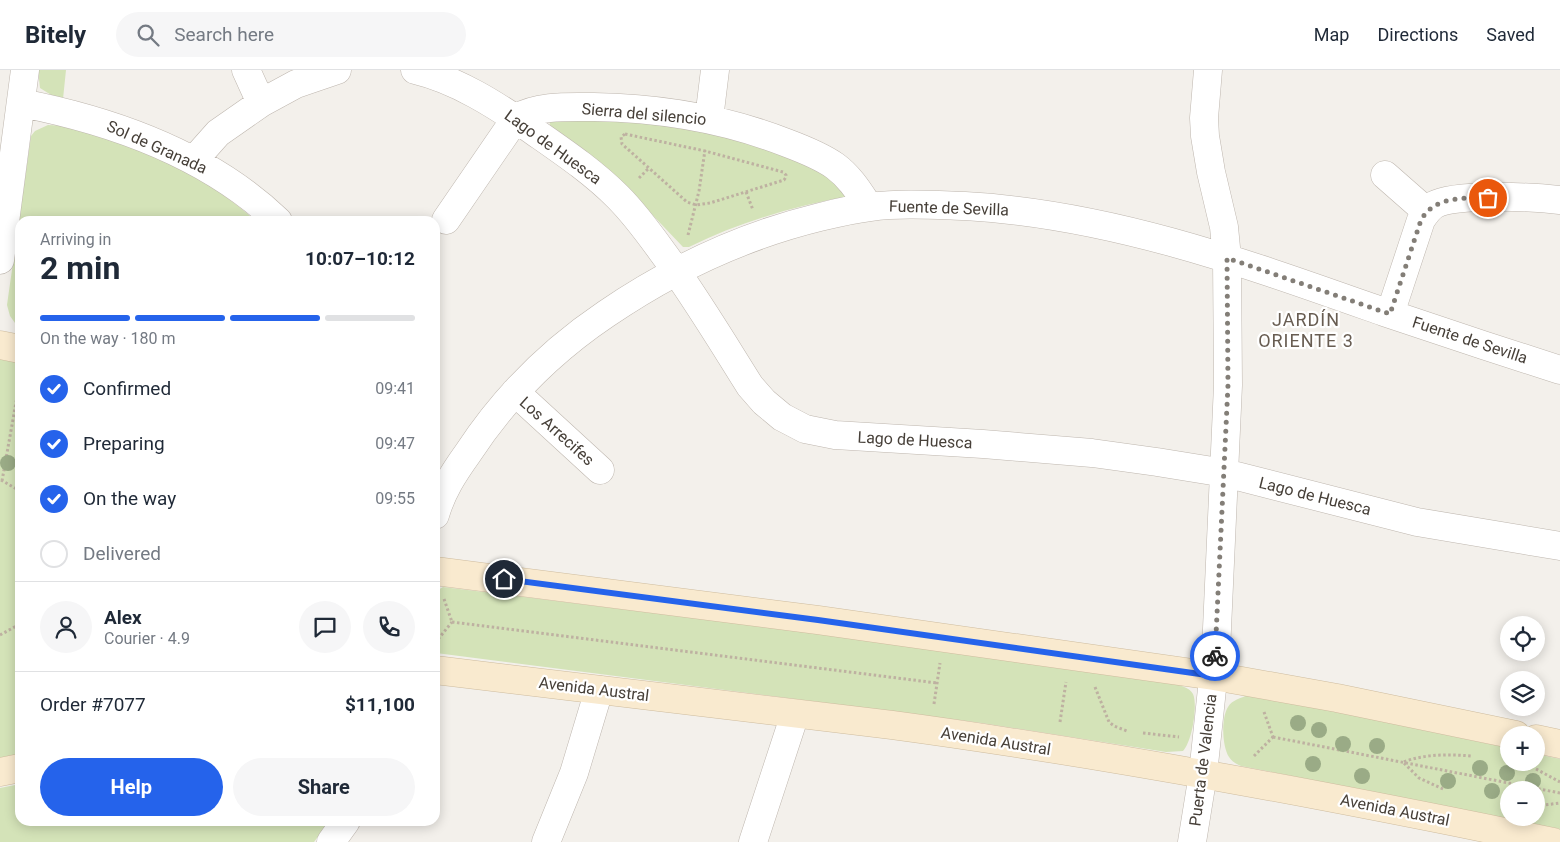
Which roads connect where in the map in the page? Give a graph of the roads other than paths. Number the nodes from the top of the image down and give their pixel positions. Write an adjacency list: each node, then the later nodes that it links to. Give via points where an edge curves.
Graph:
1 (24, 70): 7 (street)
2 (246, 70): 8 (street)
3 (337, 70): 8 (street, via 296,84)
4 (414, 70): 9 (street, Lago de Huesca, via 455,84)
5 (715, 70): 10 (street)
6 (1208, 70): 18 (street, Puerta de Valencia, via 1205,136 1224,227)
7 (21, 103): 11 (street, Sol de Granada, via 119,128); 19 (street)
8 (261, 104): 11 (street, via 218,133)
9 (516, 118): 10 (street, Sierra del silencio, via 539,109 581,107 632,109); 17 (street); 20 (street, Lago de Huesca, via 591,171 649,233)
10 (709, 119): 14 (street, Sierra del silencio, via 768,135 822,159 846,175)
11 (194, 160): 16 (street, Sol de Granada, via 226,179)
12 (1386, 175): 15 (street)
13 (1560, 200): 15 (street, via 1472,198 1444,202)
14 (869, 207): 18 (street, Fuente de Sevilla, via 902,204 985,207 1040,214 1164,239); 20 (street, Fuente de Sevilla, via 762,233)
15 (1426, 211): 21 (street)
16 (272, 216)
17 (446, 220)
18 (1227, 258): 21 (street, Fuente de Sevilla); 27 (street, Puerta de Valencia)
19 (0, 260)
20 (677, 271): 25 (street, Fuente de Sevilla, via 592,323 539,366); 27 (street, Lago de Huesca, via 750,386 782,417 805,429 836,435 1092,453)
21 (1390, 314): 24 (street, Fuente de Sevilla)
22 (0, 345): 23 (main road)
23 (15, 348)
24 (1560, 370)
25 (515, 392): 26 (street, Los Arrecifes); 28 (street, Fuente de Sevilla, via 480,434)
26 (600, 470)
27 (1225, 473): 29 (street, Lago de Huesca, via 1417,522); 32 (street, Puerta de Valencia)
28 (440, 499)
29 (1560, 546)
30 (440, 581): 32 (main road, via 818,620)
31 (440, 671): 33 (main road, Avenida Austral)
32 (1214, 676): 35 (main road); 40 (street, Puerta de Valencia)
33 (599, 690): 34 (main road, Avenida Austral); 43 (street, via 574,773)
34 (795, 714): 40 (main road, Avenida Austral, via 979,738); 44 (street)
35 (1500, 732)
36 (1545, 741): 37 (main road)
37 (1560, 744)
38 (15, 769): 39 (main road)
39 (0, 772)
40 (1203, 774): 45 (street, Puerta de Valencia); 46 (main road, Avenida Austral)
41 (342, 826): 42 (street)
42 (331, 842)
43 (546, 842)
44 (754, 842)
45 (1192, 842)
46 (1552, 842)

